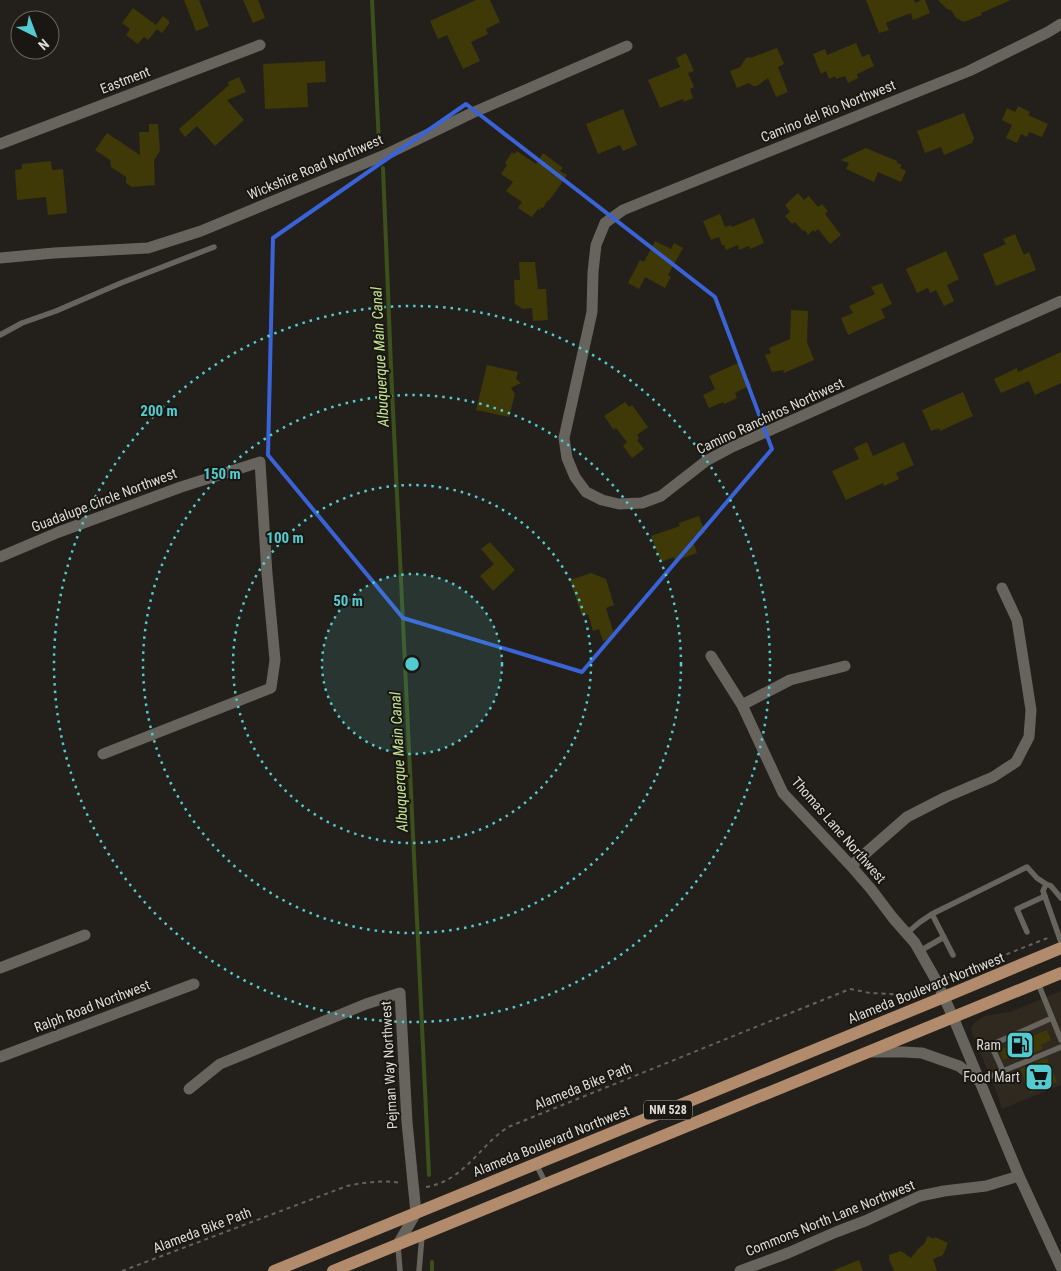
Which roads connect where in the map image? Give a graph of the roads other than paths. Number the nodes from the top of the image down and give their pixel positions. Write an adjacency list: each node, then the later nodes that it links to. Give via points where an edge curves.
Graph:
1 (1061, 24): 5 (street, Camino del Rio Northwest, via 969,71 645,200)
2 (260, 45): 4 (street, Eastment)
3 (627, 46): 7 (street, Wickshire Road Northwest, via 472,113 387,154 201,231 148,248)
4 (0, 144)
5 (605, 223): 8 (street, Camino Ranchitos Northwest, via 596,245 592,312 564,438 567,458 586,492 619,504 642,503 661,496 706,461 732,447)
6 (214, 247): 9 (lane, via 22,323)
7 (0, 258)
8 (1061, 301)
9 (0, 335)
10 (0, 556): 15 (street, Guadalupe Circle Northwest, via 181,487 260,462 275,660 271,688)
11 (1002, 588): 16 (street, via 1017,620 1031,710 1029,737 1016,762 993,777 907,817)
12 (711, 656): 14 (street, Thomas Lane Northwest)
13 (845, 666): 14 (street, via 790,680)
14 (742, 705): 16 (street, Thomas Lane Northwest, via 783,793)
15 (102, 754)
16 (851, 866): 22 (street, Thomas Lane Northwest)
17 (1046, 884): 18 (lane); 19 (lane); 20 (lane, via 1027,866)
18 (1045, 896): 21 (lane, via 1017,908); 25 (lane)
19 (1061, 898)
20 (932, 914): 22 (lane); 24 (lane)
21 (1027, 932)
22 (907, 933): 27 (street, Thomas Lane Northwest)
23 (84, 935): 29 (street)
24 (944, 937): 27 (lane); 28 (lane)
25 (1061, 942)
26 (1061, 948): 33 (main road, Alameda Boulevard Northwest / NM 528)
27 (920, 951): 33 (street, Thomas Lane Northwest)
28 (953, 956)
29 (0, 968)
30 (1061, 973): 31 (main road, NM 528)
31 (1038, 983): 34 (main road, NM 528); 35 (lane)
32 (194, 984): 39 (street, Ralph Road Northwest)
33 (944, 997): 34 (street, Thomas Lane Northwest); 43 (main road, Alameda Boulevard Northwest / NM 528)
34 (954, 1017): 38 (main road, NM 528); 41 (street, Thomas Lane Northwest)
35 (1052, 1018): 36 (lane); 40 (lane, via 991,1045)
36 (1061, 1040)
37 (1061, 1047): 40 (lane)
38 (868, 1052): 41 (street, via 922,1053 959,1066); 45 (main road, NM 528)
39 (0, 1057)
40 (1003, 1071): 41 (lane)
41 (979, 1080): 44 (street, Thomas Lane Northwest)
42 (189, 1089): 46 (street, Pejman Way Northwest, via 220,1064 400,993)
43 (536, 1164): 45 (lane); 46 (main road, Alameda Boulevard Northwest / NM 528)
44 (1019, 1176): 49 (street, Thomas Lane Northwest); 55 (street, Commons North Lane Northwest, via 986,1186 920,1196)
45 (546, 1184): 47 (main road, NM 528)
46 (416, 1213): 48 (street); 51 (main road, Alameda Boulevard Northwest / NM 528)
47 (422, 1234): 48 (main road, NM 528); 54 (lane)
48 (398, 1244): 52 (main road, NM 528); 53 (lane)
49 (1058, 1249): 50 (street, Thomas Lane Northwest)
50 (1061, 1267)
51 (274, 1271)
52 (333, 1271)
53 (400, 1271)
54 (419, 1271)
55 (740, 1271)

